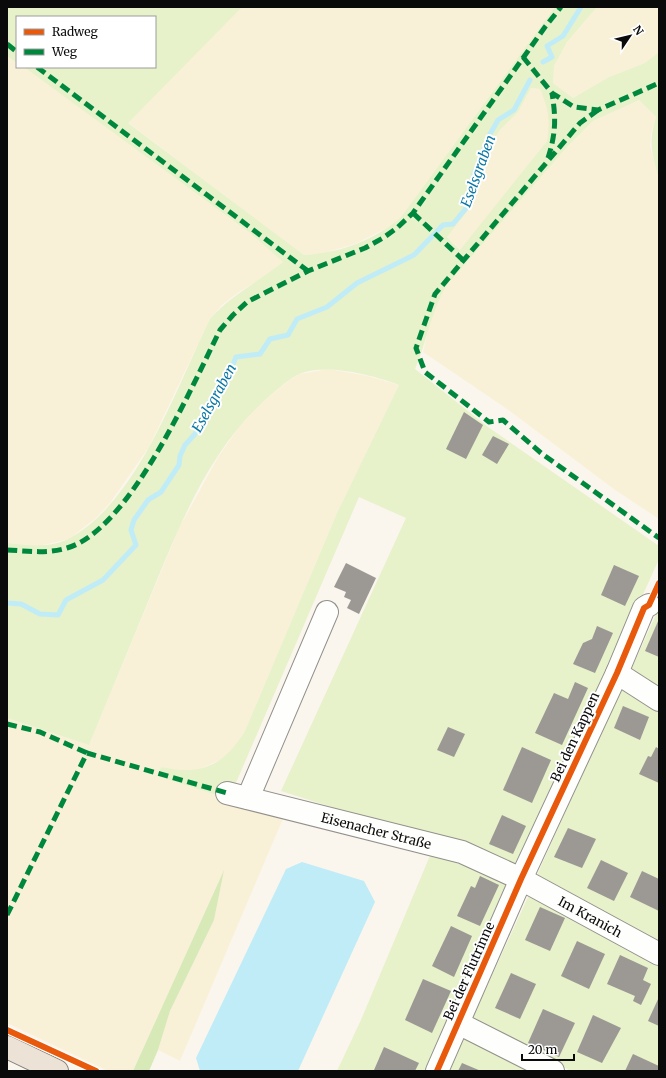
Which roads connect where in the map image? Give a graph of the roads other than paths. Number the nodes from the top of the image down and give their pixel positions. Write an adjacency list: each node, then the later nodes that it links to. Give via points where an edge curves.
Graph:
1 (649, 605): 3 (street, Bei den Kappen, via 644,608)
2 (327, 612): 5 (street, Eisenacher Straße, via 238,795 462,852)
3 (617, 673): 4 (street); 5 (street, Bei den Kappen)
4 (659, 700)
5 (521, 879): 6 (street, Im Kranich); 7 (street, Bei der Flutrinne)
6 (659, 954)
7 (458, 1022): 10 (street, Bei der Flutrinne); 11 (street, Bei der Flutrinne)
8 (7, 1047): 9 (main road)
9 (57, 1071)
10 (436, 1071)
11 (553, 1071)

